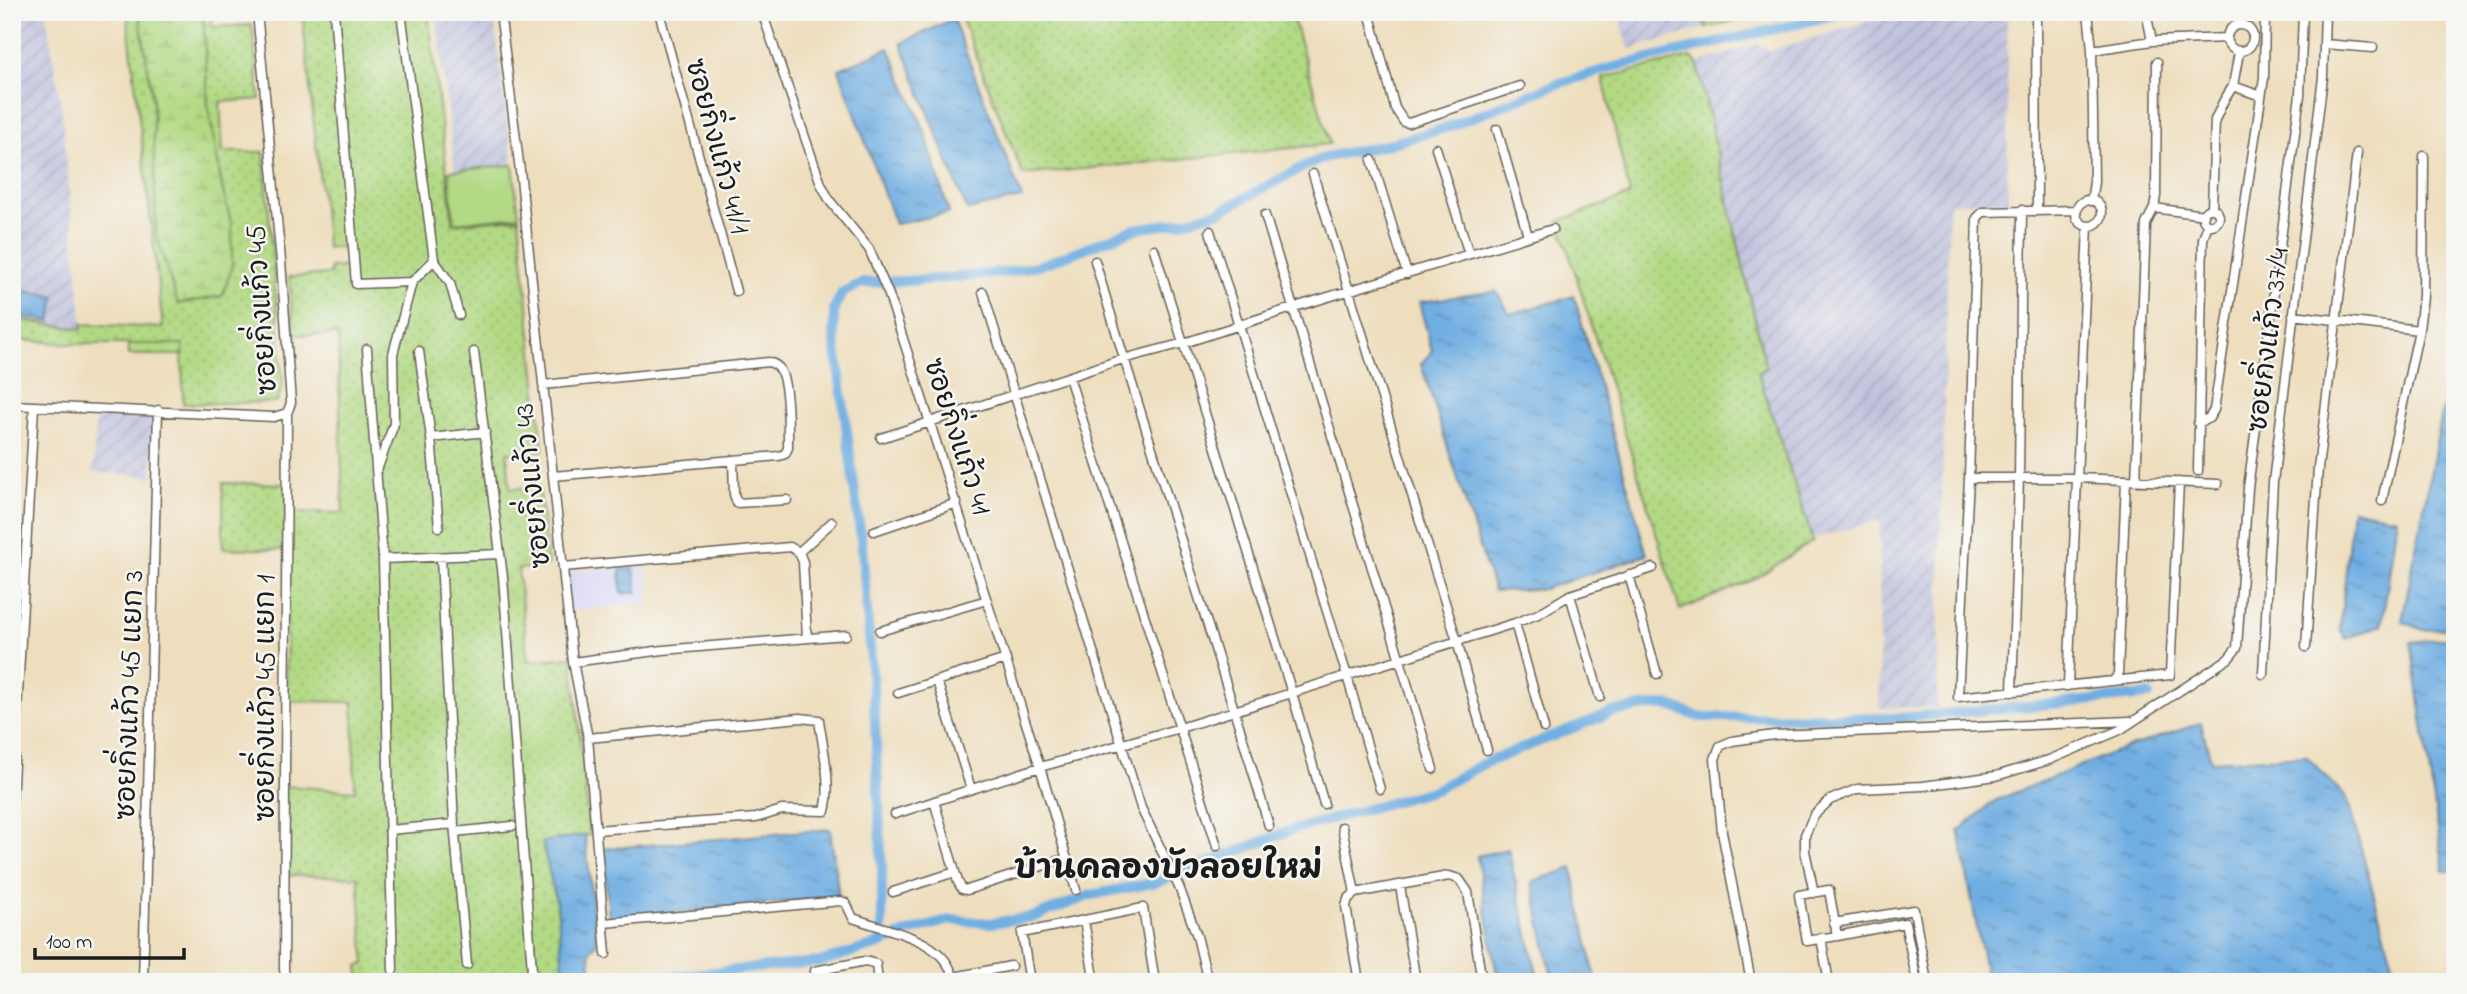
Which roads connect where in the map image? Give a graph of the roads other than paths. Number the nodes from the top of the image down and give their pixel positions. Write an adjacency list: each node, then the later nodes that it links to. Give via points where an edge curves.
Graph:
1 (257, 12): 71 (street, ซอยกิ่งแก้ว 45, via 281,261 291,403)
2 (334, 12): 50 (street, via 356,284)
3 (401, 12): 47 (street)
4 (500, 12): 66 (street, ซอยกิ่งแก้ว 43)
5 (659, 12): 51 (street, ซอยกิ่งแก้ว 41/1)
6 (762, 12): 72 (street, ซอยกิ่งแก้ว 41, via 821,184 878,268)
7 (1369, 12): 23 (street, via 1395,108 1405,122)
8 (2036, 12): 34 (street)
9 (2088, 12): 20 (street)
10 (2146, 12): 17 (street)
11 (2241, 12): 15 (street)
12 (2265, 12): 25 (street)
13 (2303, 12): 122 (street, via 2300,95 2248,488 2236,648 2228,659)
14 (2325, 12): 18 (street, ซอยกิ่งแก้ว 37/4)
15 (2241, 25): 16 (street); 21 (street, via 2252,32 2253,41)
16 (2227, 37): 17 (street); 21 (street, via 2232,49)
17 (2152, 41): 20 (street)
18 (2324, 44): 19 (street); 56 (street, ซอยกิ่งแก้ว 37/4)
19 (2374, 48)
20 (2092, 50): 32 (street)
21 (2239, 52): 24 (street)
22 (2157, 62): 33 (street)
23 (1520, 86)
24 (2234, 86): 25 (street); 36 (street, via 2215,120)
25 (2261, 96): 73 (street, via 2214,410)
26 (1497, 129): 44 (street)
27 (1436, 148): 46 (street)
28 (2357, 153): 57 (street)
29 (2424, 156): 59 (street)
30 (1372, 160): 49 (street)
31 (1313, 174): 52 (street)
32 (2091, 201): 35 (street); 41 (street, via 2102,213 2096,224)
33 (2154, 208): 39 (street); 84 (street, via 2146,224)
34 (2037, 209): 35 (street); 37 (street)
35 (2077, 209): 41 (street, via 2077,218)
36 (2212, 209): 39 (street); 40 (street, via 2220,218)
37 (2022, 210): 81 (street, via 1983,212 1977,218); 82 (street)
38 (1265, 215): 54 (street)
39 (2203, 215): 40 (street)
40 (2208, 224): 73 (street, via 2203,239)
41 (2088, 226): 83 (street)
42 (1553, 229): 44 (street)
43 (1210, 231): 58 (street)
44 (1528, 236): 46 (street)
45 (1154, 249): 60 (street)
46 (1469, 254): 49 (street)
47 (433, 260): 50 (street); 55 (street, via 450,283)
48 (1095, 261): 64 (street)
49 (1407, 274): 52 (street)
50 (412, 282): 79 (street, via 393,354 394,424)
51 (736, 291)
52 (1349, 291): 54 (street); 106 (street)
53 (983, 292): 67 (street)
54 (1294, 307): 58 (street); 109 (street)
55 (459, 314)
56 (2293, 315): 57 (street); 112 (street, ซอยกิ่งแก้ว 37/4, via 2273,482)
57 (2335, 321): 59 (street); 107 (street, via 2318,468)
58 (1239, 326): 60 (street); 113 (street)
59 (2419, 330): 88 (street)
60 (1184, 343): 64 (street); 119 (street)
61 (367, 349): 79 (street)
62 (419, 351): 75 (street)
63 (474, 352): 74 (street)
64 (1124, 359): 65 (street); 121 (street)
65 (1069, 377): 67 (street); 123 (street)
66 (543, 386): 77 (street, via 774,364 782,376 788,448 779,456); 80 (street, ซอยกิ่งแก้ว 43)
67 (1014, 394): 72 (street); 126 (street)
68 (12, 405): 69 (street, ซอยกิ่งแก้ว 45)
69 (34, 407): 70 (street, ซอยกิ่งแก้ว 45); 132 (street)
70 (158, 410): 71 (street, ซอยกิ่งแก้ว 45); 163 (street, ซอยกิ่งแก้ว 45 แยก 3)
71 (287, 414): 164 (street, ซอยกิ่งแก้ว 45 แยก 1)
72 (930, 421): 76 (street); 89 (street, ซอยกิ่งแก้ว 41)
73 (2198, 423): 78 (street)
74 (485, 432): 75 (street); 94 (street)
75 (431, 438): 91 (street)
76 (881, 438)
77 (733, 460): 80 (street); 87 (street, via 737,503)
78 (2197, 471)
79 (376, 472): 96 (street)
80 (553, 476): 97 (street, ซอยกิ่งแก้ว 43)
81 (1969, 478): 82 (street); 117 (street, via 1958,696)
82 (2019, 478): 83 (street); 117 (street)
83 (2078, 478): 84 (street); 116 (street)
84 (2131, 481): 85 (street); 114 (street, via 2118,675)
85 (2179, 482): 86 (street); 114 (street, via 2170,675)
86 (2218, 484)
87 (787, 500)
88 (2382, 501)
89 (957, 503): 92 (street); 101 (street, ซอยกิ่งแก้ว 41)
90 (832, 522): 93 (street)
91 (439, 527)
92 (874, 531)
93 (799, 552): 97 (street, via 790,547); 105 (street)
94 (500, 554): 95 (street); 161 (street)
95 (441, 557): 96 (street); 139 (street)
96 (383, 559): 140 (street)
97 (563, 567): 110 (street, ซอยกิ่งแก้ว 43)
98 (1653, 568): 99 (street)
99 (1629, 575): 100 (street); 111 (street)
100 (1570, 595): 102 (street); 120 (street)
101 (987, 600): 103 (street); 108 (street, ซอยกิ่งแก้ว 41)
102 (1515, 623): 106 (street); 124 (street)
103 (880, 631)
104 (846, 635): 105 (street)
105 (807, 638): 110 (street)
106 (1457, 641): 109 (street); 127 (street)
107 (2306, 647)
108 (1006, 659): 115 (street); 128 (street, ซอยกิ่งแก้ว 41)
109 (1402, 660): 113 (street); 129 (street)
110 (573, 662): 125 (street, ซอยกิ่งแก้ว 43)
111 (1657, 674)
112 (2263, 674)
113 (1347, 676): 119 (street); 131 (street)
114 (2113, 680): 116 (street)
115 (937, 681): 118 (street); 130 (street)
116 (2068, 686): 117 (street)
117 (2012, 692)
118 (898, 693)
119 (1293, 693): 121 (street); 134 (street)
120 (1600, 697)
121 (1235, 710): 123 (street); 137 (street)
122 (2132, 721): 149 (street, via 2099,740 1996,776 1857,789 1830,800 1814,815 1805,835); 174 (street, via 1774,735 1720,746 1715,759 1722,832)
123 (1180, 728): 126 (street); 142 (street)
124 (1544, 728)
125 (587, 738): 141 (street, ซอยกิ่งแก้ว 43); 141 (street, via 819,720 828,799 825,811 782,810 756,818)
126 (1123, 744): 128 (street); 170 (street, via 1145,819 1172,871 1197,936)
127 (1487, 750)
128 (1040, 766): 130 (street); 143 (street, ซอยกิ่งแก้ว 41)
129 (1433, 769)
130 (971, 789): 133 (street)
131 (1380, 789)
132 (12, 800)
133 (934, 801): 135 (street); 144 (street)
134 (1324, 804)
135 (895, 814)
136 (512, 826): 139 (street)
137 (1269, 826)
138 (1342, 827): 148 (street)
139 (454, 828): 140 (street); 158 (street)
140 (389, 830): 160 (street)
141 (596, 830): 151 (street, ซอยกิ่งแก้ว 43)
142 (1217, 846)
143 (1066, 858): 144 (street, via 967,890 960,887); 146 (street, ซอยกิ่งแก้ว 41)
144 (955, 872): 147 (street)
145 (1399, 886): 148 (street); 172 (street); 173 (street, via 1449,876 1465,885)
146 (1076, 890)
147 (893, 892)
148 (1355, 893): 171 (street, via 1346,906)
149 (1814, 893): 152 (street, via 1829,890); 156 (street, via 1799,895 1807,941)
150 (1084, 921): 167 (street, via 1022,933); 168 (street); 169 (street, via 1143,908)
151 (604, 923): 157 (street, ซอยกิ่งแก้ว 43); 162 (street, via 841,901 857,919 937,952 950,966)
152 (1834, 923): 154 (street, via 1914,910); 155 (street)
153 (1907, 929): 154 (street); 155 (street, via 1905,923); 176 (street)
154 (1917, 929): 177 (street)
155 (1837, 936): 156 (street)
156 (1821, 938): 175 (street)
157 (606, 954)
158 (467, 965)
159 (1011, 966): 162 (street)
160 (393, 970)
161 (532, 970)
162 (954, 979)
163 (143, 982)
164 (286, 982)
165 (816, 982): 166 (street, via 815,971 865,961 876,964)
166 (878, 982)
167 (1030, 982)
168 (1095, 982)
169 (1156, 982)
170 (1208, 982)
171 (1359, 982)
172 (1416, 982)
173 (1482, 982)
174 (1751, 982)
175 (1829, 982)
176 (1917, 982)
177 (1927, 982)

